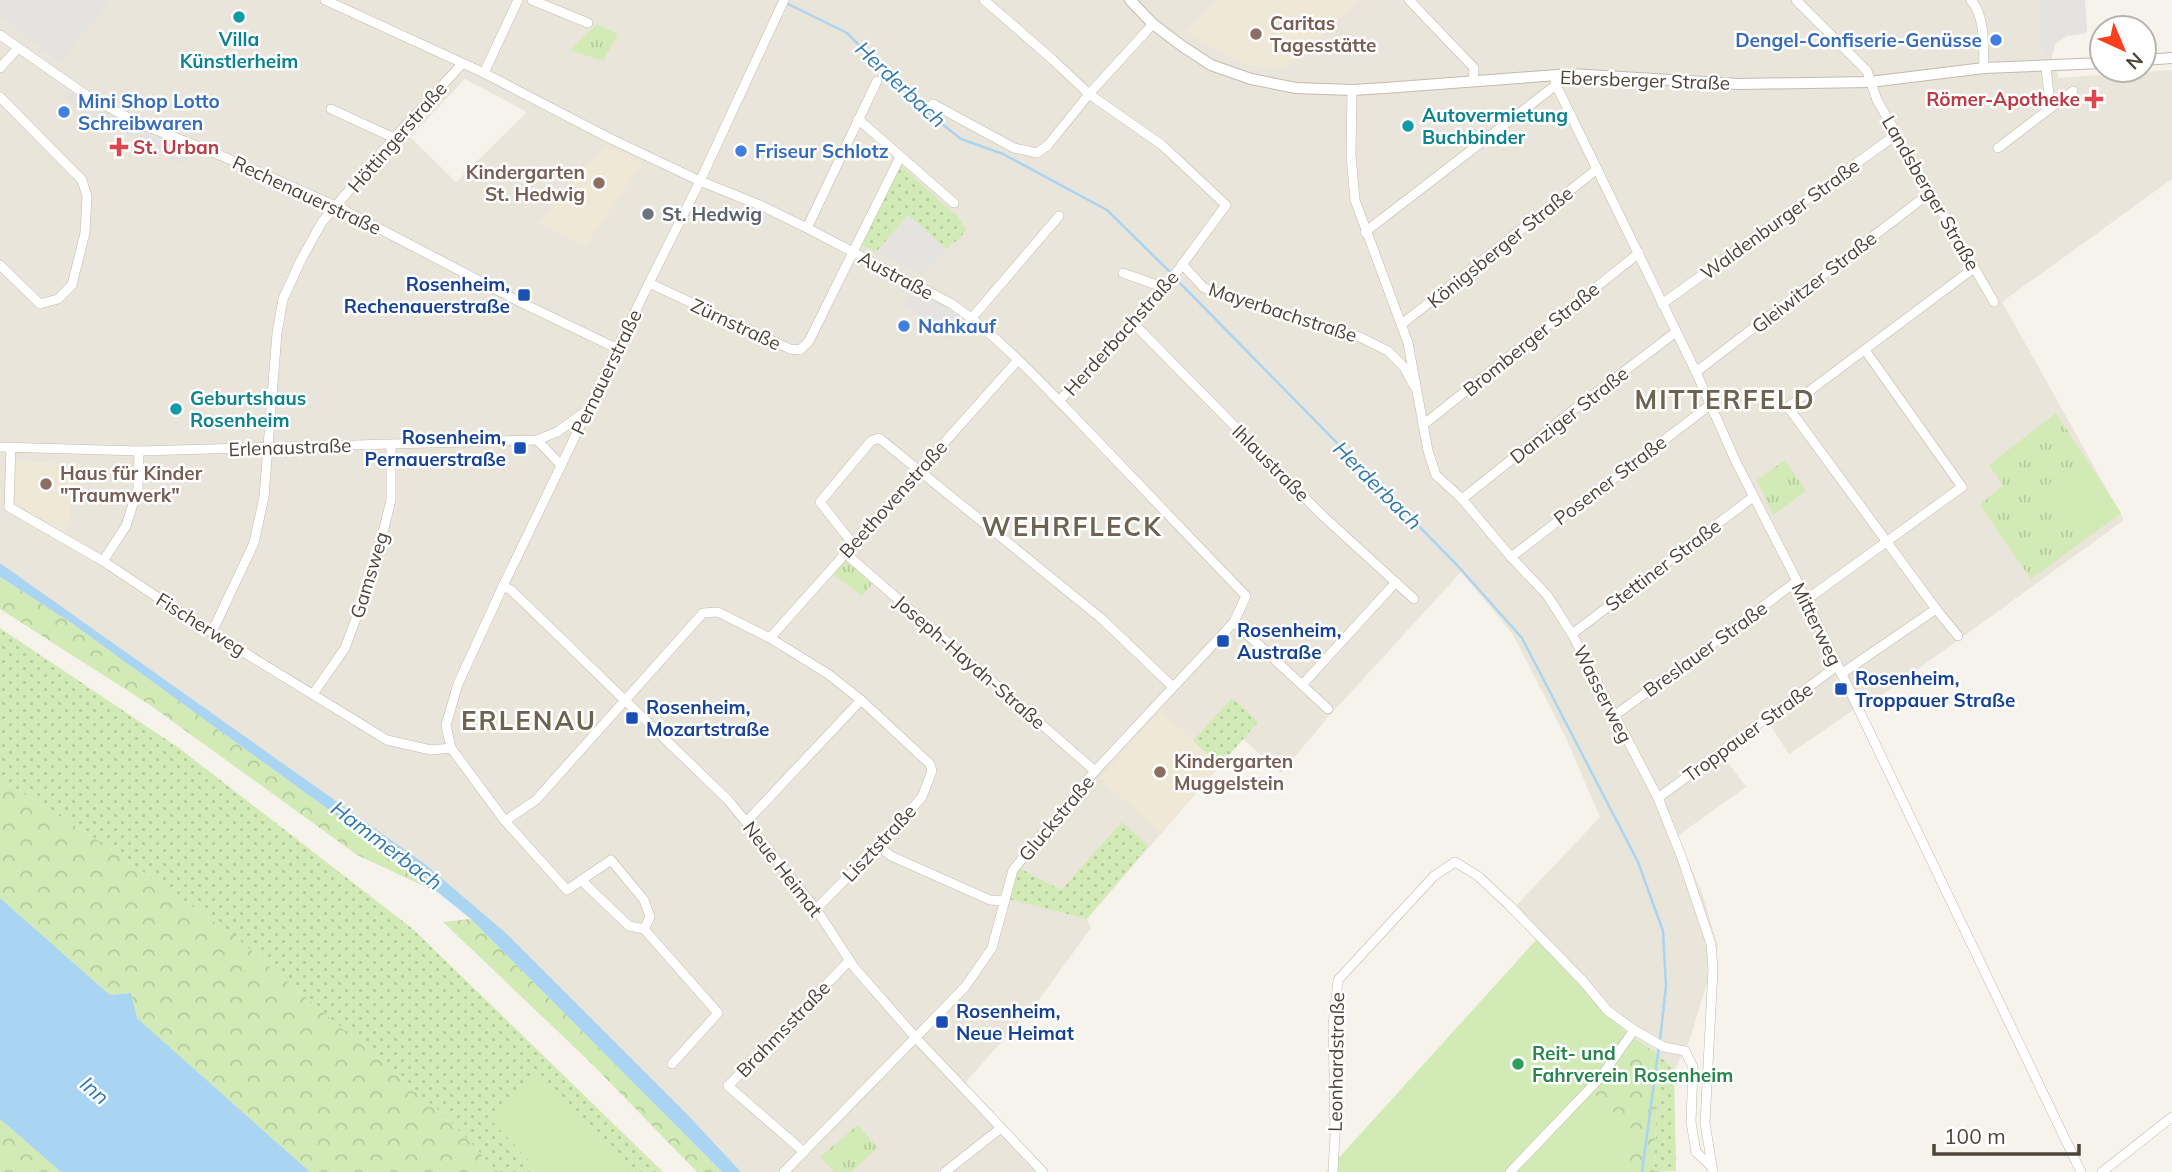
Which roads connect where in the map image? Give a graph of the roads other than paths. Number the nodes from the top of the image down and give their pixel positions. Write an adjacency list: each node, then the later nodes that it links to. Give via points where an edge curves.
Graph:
1 (325, 0): 14 (street, Austraße)
2 (519, 0): 19 (street)
3 (532, 0): 10 (street)
4 (784, 0): 37 (street, Pernauerstraße)
5 (984, 0): 26 (street)
6 (1130, 0): 11 (street, Ebersberger Straße)
7 (1796, 0): 23 (street, Landsberger Straße, via 1867,71)
8 (1971, 0): 18 (street, via 1982,28)
9 (1416, 2): 22 (street, via 1474,68)
10 (588, 23)
11 (1153, 24): 24 (street, Ebersberger Straße, via 1211,65 1251,79 1296,88); 26 (street)
12 (0, 36): 13 (street, Rechenauerstraße)
13 (17, 49): 17 (street); 40 (street, Rechenauerstraße, via 136,122)
14 (462, 64): 19 (street, Austraße); 33 (street, Höttingerstraße)
15 (2088, 64): 16 (street, Ebersberger Straße)
16 (2046, 67): 18 (street, Ebersberger Straße); 29 (street, via 2049,95)
17 (0, 68)
18 (1984, 68): 23 (street, Ebersberger Straße)
19 (484, 73): 37 (street, Austraße)
20 (877, 81): 31 (street)
21 (1556, 81): 22 (street, Ebersberger Straße); 23 (street, Ebersberger Straße, via 1571,74 1738,84); 36 (street, Mitterweg); 43 (street)
22 (1473, 82): 24 (street, Ebersberger Straße)
23 (1870, 82): 32 (street, Landsberger Straße)
24 (1352, 90): 43 (street, Wasserweg, via 1354,200)
25 (2073, 91): 29 (street)
26 (1090, 94): 28 (street, via 1037,153 1014,148); 47 (street, via 1162,145 1226,205)
27 (0, 97): 46 (street, via 82,180 87,196 85,233 72,285 58,299 40,304)
28 (933, 104)
29 (2055, 104): 34 (street)
30 (331, 109): 33 (street)
31 (858, 119): 35 (street); 42 (street)
32 (1897, 134): 38 (street, Landsberger Straße); 53 (street, Waldenburger Straße)
33 (394, 138): 40 (street, Höttingerstraße)
34 (1998, 148)
35 (900, 157): 39 (street); 44 (street)
36 (1597, 169): 45 (street, Mitterweg); 56 (street, Königsberger Straße)
37 (700, 181): 42 (street, Austraße); 50 (street, Pernauerstraße)
38 (1931, 192): 48 (street, Landsberger Straße); 61 (street, Gleiwitzer Straße)
39 (954, 203)
40 (336, 206): 58 (street, Rechenauerstraße); 71 (street, Höttingerstraße, via 322,222 284,299)
41 (1059, 216): 54 (street)
42 (807, 228): 44 (street, Austraße)
43 (1365, 232): 56 (street, Wasserweg)
44 (852, 252): 50 (street, Zürnstraße, via 809,341 800,349 790,349); 54 (street, Austraße)
45 (1639, 253): 53 (street, Mitterweg); 66 (street, Bromberger Straße)
46 (0, 265)
47 (1182, 265): 51 (street, Herderbachstraße); 62 (street, Mayerbachstraße, via 1204,288 1360,337 1388,351 1404,367)
48 (1974, 268): 52 (street, Landsberger Straße); 59 (street)
49 (1123, 273): 51 (street)
50 (649, 283): 58 (street, Pernauerstraße)
51 (1166, 287): 55 (street, Herderbachstraße)
52 (1994, 302)
53 (1662, 304): 57 (street, Mitterweg)
54 (971, 318): 60 (street, Austraße)
55 (1133, 323): 63 (street, Herderbachstraße); 83 (street, Ihlaustraße)
56 (1402, 324): 62 (street, Wasserweg)
57 (1676, 332): 61 (street, Mitterweg); 76 (street, Danziger Straße)
58 (618, 349): 65 (street, Pernauerstraße)
59 (1865, 350): 77 (street, via 1962,487); 77 (street, via 1788,407)
60 (1018, 360): 63 (street, Austraße); 74 (street, Beethovenstraße)
61 (1696, 372): 64 (street, Mitterweg)
62 (1418, 393): 66 (street, Wasserweg)
63 (1059, 401): 88 (street, Austraße, via 1246,596)
64 (1710, 405): 75 (street, Mitterweg); 80 (street, Posener Straße)
65 (588, 411): 67 (street, Erlenaustraße); 73 (street, Pernauerstraße)
66 (1423, 425): 76 (street, Wasserweg, via 1436,475)
67 (537, 440): 68 (street, Erlenaustraße); 73 (street)
68 (391, 445): 71 (street, Erlenaustraße); 96 (street, Gamsweg, via 391,500 373,573 345,648)
69 (0, 447): 70 (street, Erlenaustraße)
70 (11, 447): 72 (street, Erlenaustraße); 81 (street, Fischerweg, via 9,507)
71 (269, 448): 72 (street, Erlenaustraße); 89 (street, Höttingerstraße, via 254,543)
72 (139, 451): 81 (street, via 138,488 126,526)
73 (561, 465): 84 (street, Pernauerstraße)
74 (919, 471): 78 (street, Beethovenstraße); 78 (street, via 879,438 871,441 820,502); 95 (street, via 1102,619)
75 (1753, 497): 82 (street, Mitterweg); 90 (street, Stettiner Straße)
76 (1462, 499): 80 (street, Wasserweg)
77 (1886, 541): 86 (street); 87 (street)
78 (853, 544): 79 (street, Beethovenstraße)
79 (845, 553): 92 (street, Beethovenstraße); 102 (street, Joseph-Haydn-Straße)
80 (1511, 557): 90 (street, Wasserweg, via 1548,595)
81 (103, 561): 89 (street, Fischerweg)
82 (1797, 581): 86 (street, Mitterweg); 100 (street, Breslauer Straße)
83 (1396, 582): 85 (street, Ihlaustraße); 94 (street)
84 (503, 586): 98 (street, Neue Heimat); 101 (street, Pernauerstraße, via 458,684 446,725)
85 (1414, 599)
86 (1806, 600): 93 (street, Mitterweg)
87 (1936, 609): 91 (street); 93 (street, Troppauer Straße)
88 (1234, 622): 94 (street); 95 (street, Gluckstraße)
89 (212, 632): 96 (street, Fischerweg)
90 (1572, 635): 100 (street, Wasserweg)
91 (1958, 636)
92 (770, 638): 97 (street); 98 (street, via 718,612 703,613)
93 (1839, 670): 103 (street, Troppauer Straße); 125 (street, Mitterweg)
94 (1302, 685): 99 (street)
95 (1172, 686): 102 (street, Gluckstraße)
96 (313, 694): 101 (street, Fischerweg, via 387,740 431,750)
97 (861, 700): 105 (street); 106 (street, Lisztstraße, via 930,764 932,771 922,797)
98 (625, 702): 104 (street, via 536,800); 105 (street, Neue Heimat)
99 (1328, 709)
100 (1614, 716): 103 (street, Wasserweg)
101 (451, 748): 104 (street)
102 (1095, 771): 108 (street, Gluckstraße, via 1013,870)
103 (1658, 797): 119 (street, Wasserweg, via 1711,944 1705,1124)
104 (505, 821): 107 (street, via 567,890)
105 (747, 821): 110 (street, Neue Heimat)
106 (878, 846): 108 (street, via 990,900); 110 (street, Lisztstraße)
107 (581, 880): 111 (street, via 629,926); 111 (street, via 611,860 645,900 650,917)
108 (1003, 901): 114 (street, Gluckstraße, via 992,948 965,987)
109 (1510, 906): 113 (street, Wasserweg, via 1608,1011); 123 (street, Leonhardstraße, via 1455,862 1434,876 1338,980 1333,1025)
110 (816, 909): 112 (street, Neue Heimat)
111 (644, 929): 115 (street, via 718,1013)
112 (849, 961): 114 (street, Neue Heimat); 118 (street, Brahmsstraße, via 728,1086)
113 (1634, 1030): 119 (street, Wasserweg, via 1664,1047 1685,1051 1693,1067 1690,1122 1696,1152); 124 (street, via 1600,1078)
114 (916, 1038): 117 (street, Neue Heimat); 118 (street, Gluckstraße)
115 (672, 1065)
116 (2172, 1117): 126 (street)
117 (1001, 1128): 121 (street); 122 (street, Neue Heimat)
118 (804, 1152): 120 (street, Gluckstraße)
119 (1712, 1169)
120 (784, 1172)
121 (946, 1172)
122 (1043, 1172)
123 (1332, 1172)
124 (1510, 1172)
125 (2081, 1172)
126 (2102, 1172)

